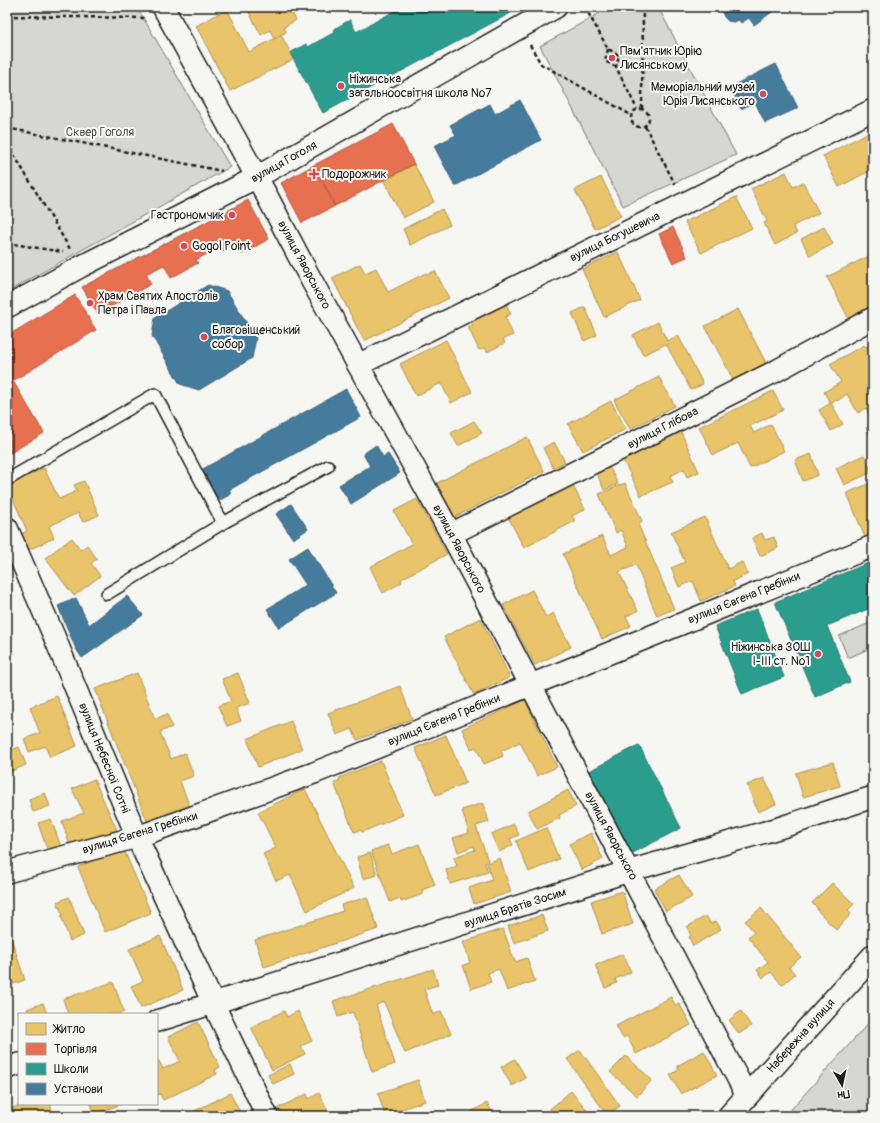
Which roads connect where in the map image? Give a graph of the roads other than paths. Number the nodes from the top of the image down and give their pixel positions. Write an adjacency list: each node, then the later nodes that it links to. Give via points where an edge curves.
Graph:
1 (556, 7): 4 (street, вулиця Гоголя)
2 (166, 13): 4 (street, вулиця Яворського)
3 (873, 110): 7 (street, вулиця Богушевича)
4 (256, 177): 5 (street, вулиця Гоголя, via 80,266); 7 (street, вулиця Яворського)
5 (7, 308)
6 (873, 318): 12 (street, вулиця Глібова, via 774,372)
7 (358, 365): 12 (street, вулиця Яворського)
8 (328, 466): 10 (lane)
9 (7, 480): 10 (lane, via 155,394)
10 (223, 523): 14 (lane)
11 (7, 528): 17 (street, вулиця Небесної Сотні)
12 (451, 534): 15 (street, вулиця Яворського)
13 (873, 546): 15 (street, вулиця Євгена Гребінки)
14 (107, 594)
15 (531, 684): 17 (street, вулиця Євгена Гребінки, via 314,773); 18 (street, вулиця Яворського)
16 (873, 796): 18 (street, вулиця Братів Зосим, via 779,828)
17 (137, 837): 19 (street, вулиця Євгена Гребінки); 21 (street, вулиця Небесної Сотні)
18 (629, 871): 21 (street, вулиця Братів Зосим); 25 (street, вулиця Яворського)
19 (7, 872)
20 (873, 956): 25 (main road, Набережна вулиця)
21 (213, 1003): 22 (street, вулиця Братів Зосим); 26 (street, вулиця Небесної Сотні)
22 (158, 1021)
23 (18, 1064): 24 (street)
24 (7, 1068)
25 (747, 1096): 27 (main road, Набережна вулиця)
26 (267, 1116)
27 (729, 1116)

